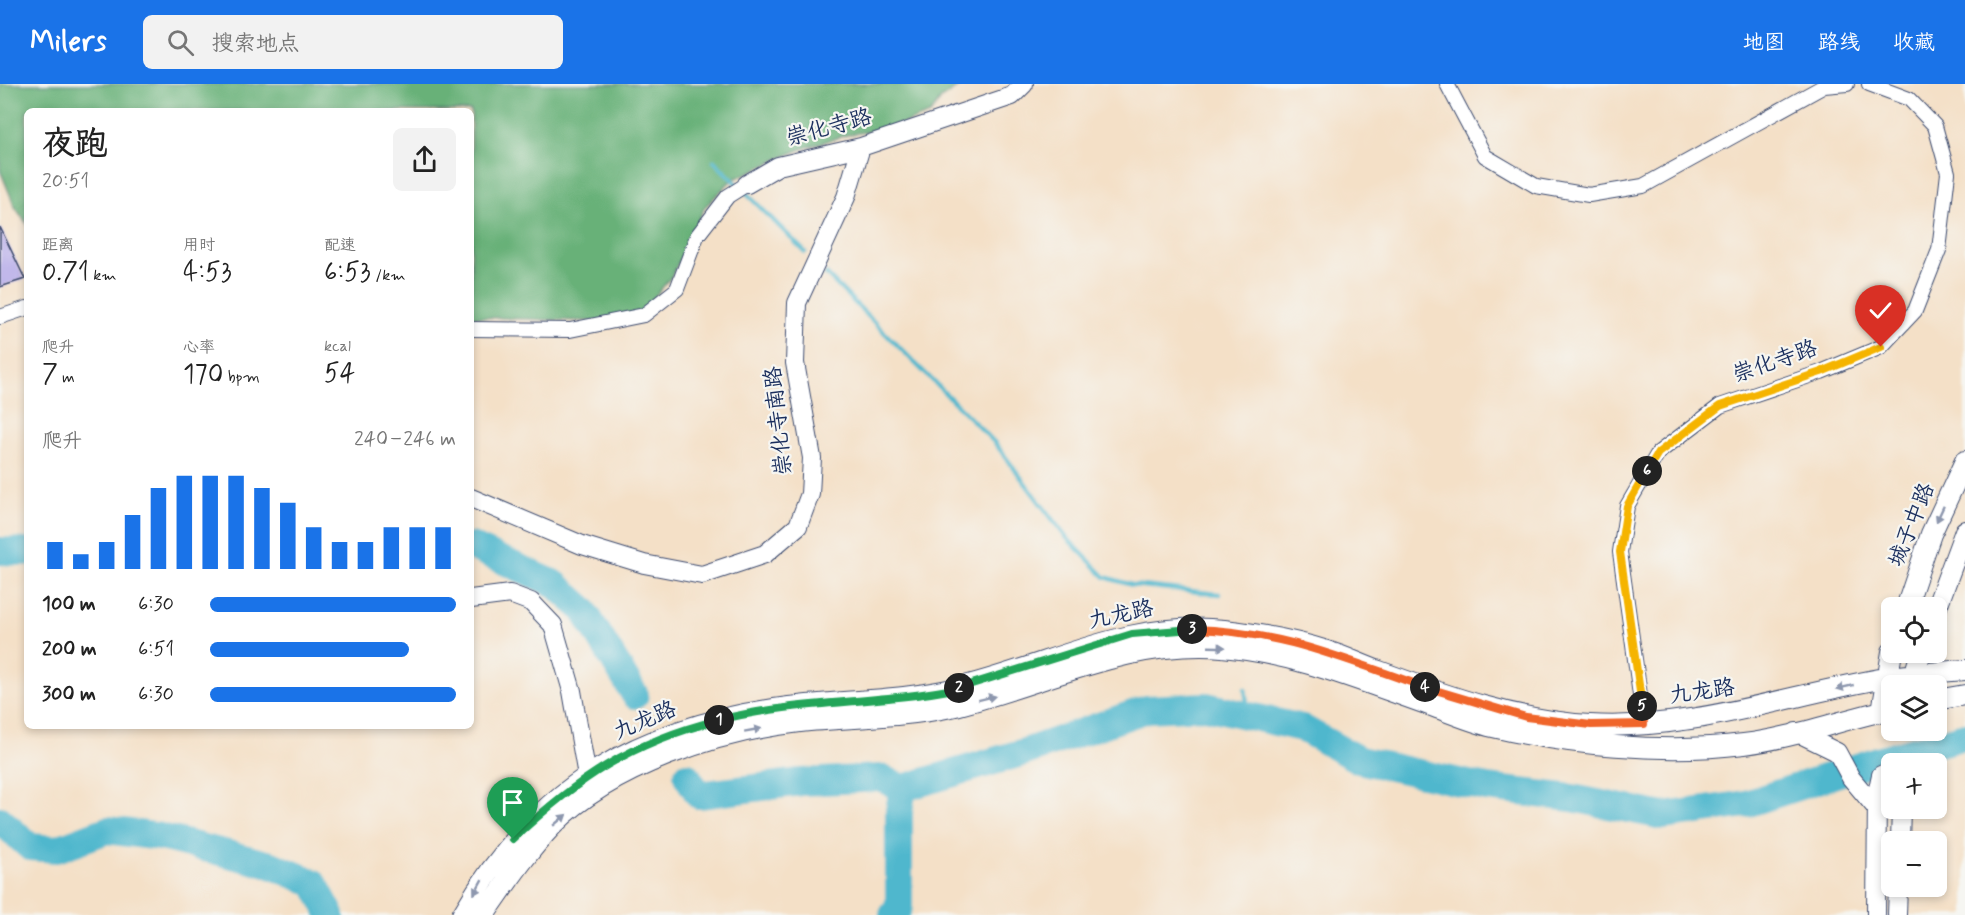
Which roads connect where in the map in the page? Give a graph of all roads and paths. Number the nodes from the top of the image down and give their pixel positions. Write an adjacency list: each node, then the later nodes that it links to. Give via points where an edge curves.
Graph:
1 (1024, 84): 5 (street, 崇化寺路, via 1012,96)
2 (1447, 84): 3 (street, via 1485,156 1536,186 1589,195 1643,186 1824,86)
3 (1847, 84)
4 (1869, 84): 22 (street, 崇化寺路, via 1910,99 1935,126 1948,173 1939,250 1915,311 1881,347 1720,406 1658,453 1627,506 1620,552)
5 (861, 147): 6 (street, 崇化寺路, via 778,166); 11 (street, 崇化寺南路, via 846,197 797,303 795,363 812,458 810,494 798,526 765,554 702,575 644,564 582,545)
6 (741, 188): 9 (street, via 728,196 697,236 677,289 644,315 570,330)
7 (24, 309): 8 (street)
8 (0, 317)
9 (474, 329)
10 (1965, 461): 13 (main road, 城子中路, one-way to 13, via 1931,534)
11 (474, 499)
12 (1965, 531): 14 (main road)
13 (1910, 597)
14 (1940, 597)
15 (474, 599): 25 (street, via 510,594 531,602 553,625 572,691)
16 (1965, 670): 17 (main road, 九龙路)
17 (1938, 675)
18 (1881, 679): 22 (main road, 九龙路, one-way to 22, via 1751,709)
19 (1965, 695): 20 (main road)
20 (1947, 698)
21 (1881, 711): 23 (main road, 九龙路)
22 (1644, 724): 25 (main road, 九龙路, via 1591,725 1526,717 1460,699 1328,651 1277,638 1174,628 1093,644 921,696 790,707 692,727 626,753)
23 (1796, 732): 26 (street, via 1837,752 1851,778); 29 (main road, 九龙路, one-way to 23, via 555,823 598,790 657,758 724,735 945,708 1002,694 1093,662 1160,648 1219,646 1264,652 1342,674 1488,726 1556,738 1640,748 1745,744)
24 (1881, 775): 26 (street)
25 (587, 776): 28 (main road, 九龙路, one-way to 28, via 513,839 483,878)
26 (1877, 808): 30 (street)
27 (1898, 897): 31 (street)
28 (462, 915)
29 (484, 915)
30 (1876, 915)
31 (1897, 915)

